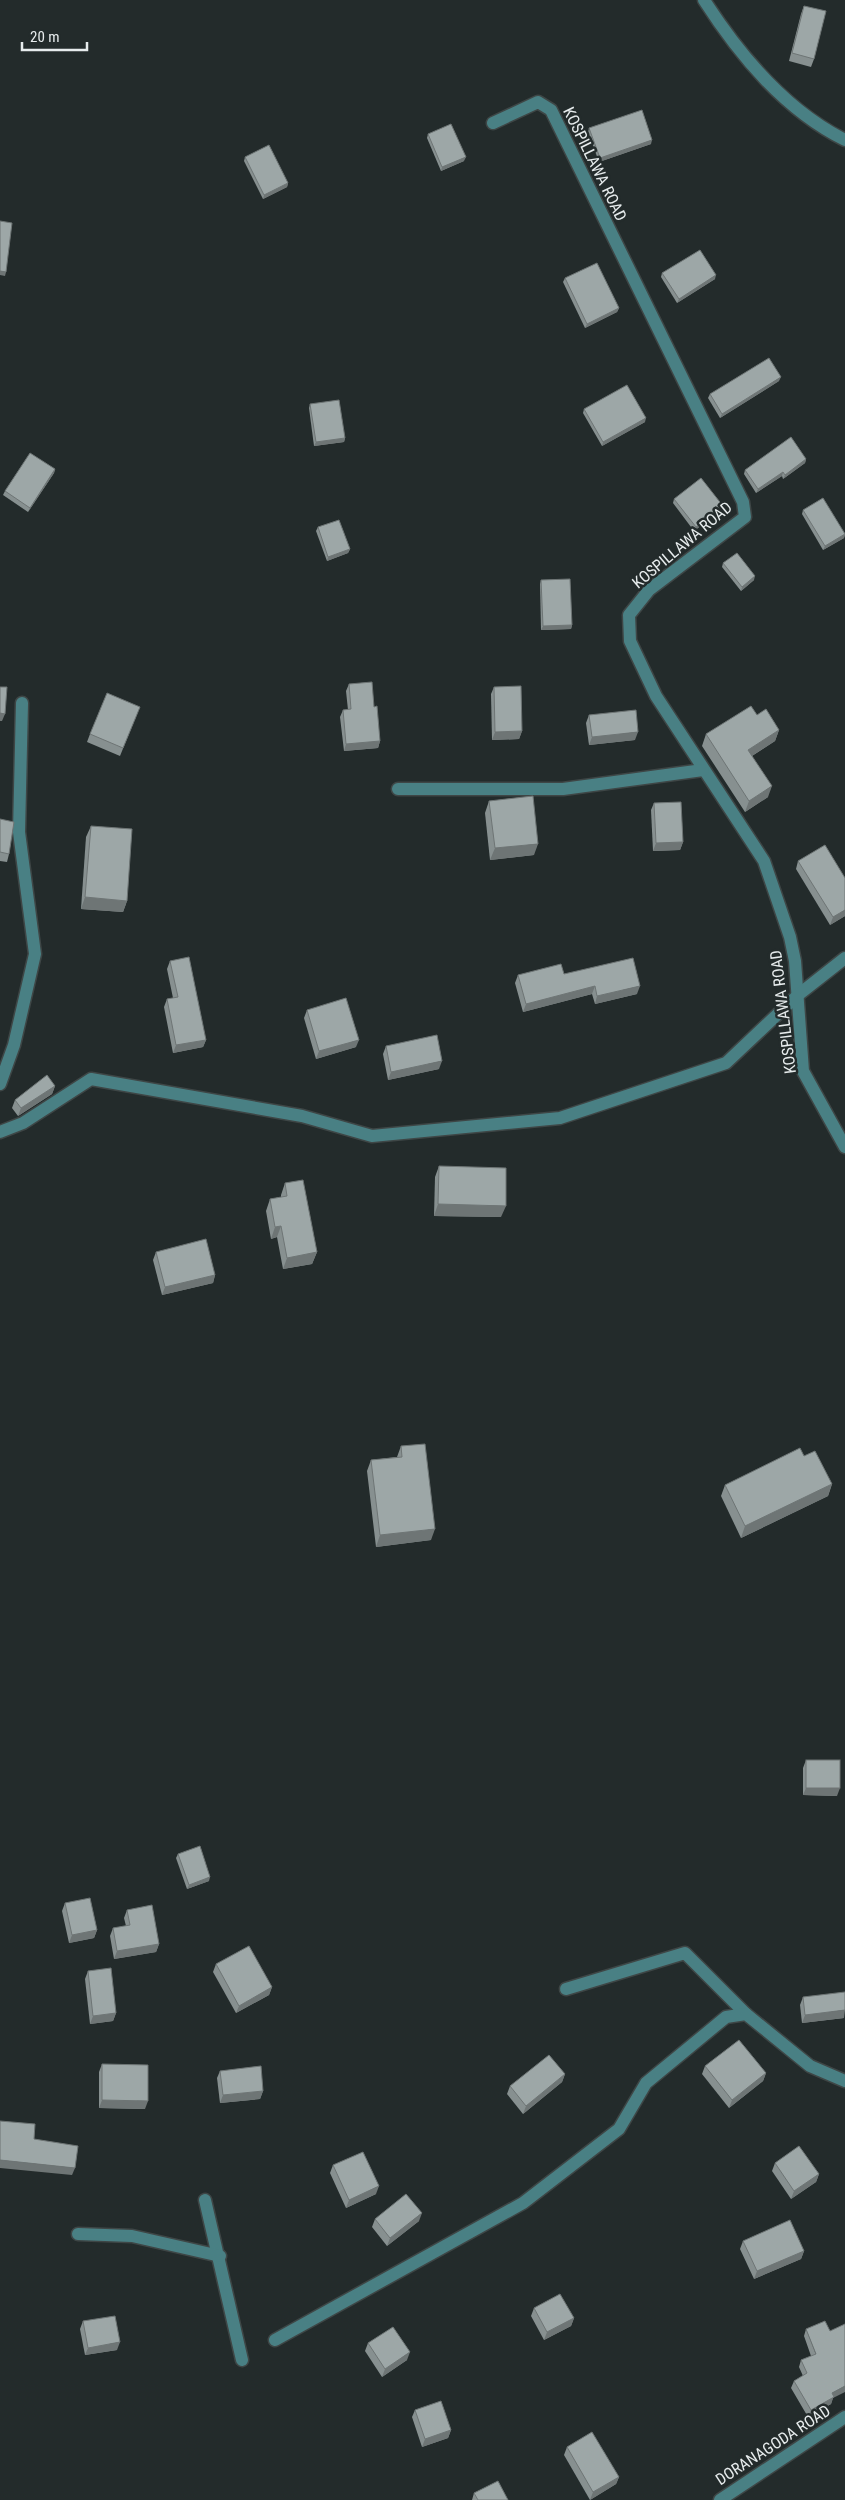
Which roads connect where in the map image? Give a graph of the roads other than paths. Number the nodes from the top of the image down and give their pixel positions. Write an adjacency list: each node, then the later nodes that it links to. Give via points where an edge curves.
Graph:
1 (704, 0): 3 (street, via 755,72 819,128)
2 (493, 123): 5 (street, KOSPILLAWA ROAD, via 538,102 551,110 743,502 745,517 649,590 629,615 630,641 652,688)
3 (845, 140)
4 (22, 703): 9 (street, via 19,832 34,954 14,1044)
5 (703, 770): 6 (street, via 563,789); 8 (street, KOSPILLAWA ROAD, via 764,860 790,937 796,961)
6 (398, 789)
7 (845, 958): 8 (street)
8 (798, 995): 10 (street, via 726,1063 560,1118 372,1136 302,1116 90,1079 23,1123); 11 (street, KOSPILLAWA ROAD, via 803,1071)
9 (0, 1084)
10 (0, 1132)
11 (845, 1147)
12 (566, 1989): 13 (street, via 686,1953)
13 (746, 2014): 14 (street, via 810,2066); 18 (street, via 726,2017 646,2083 619,2129 522,2203)
14 (845, 2081)
15 (205, 2200): 17 (street)
16 (78, 2234): 17 (street, via 132,2236)
17 (220, 2256): 19 (street)
18 (275, 2340)
19 (242, 2360)
20 (845, 2418): 21 (street, DORANAGODA ROAD)
21 (720, 2500)

